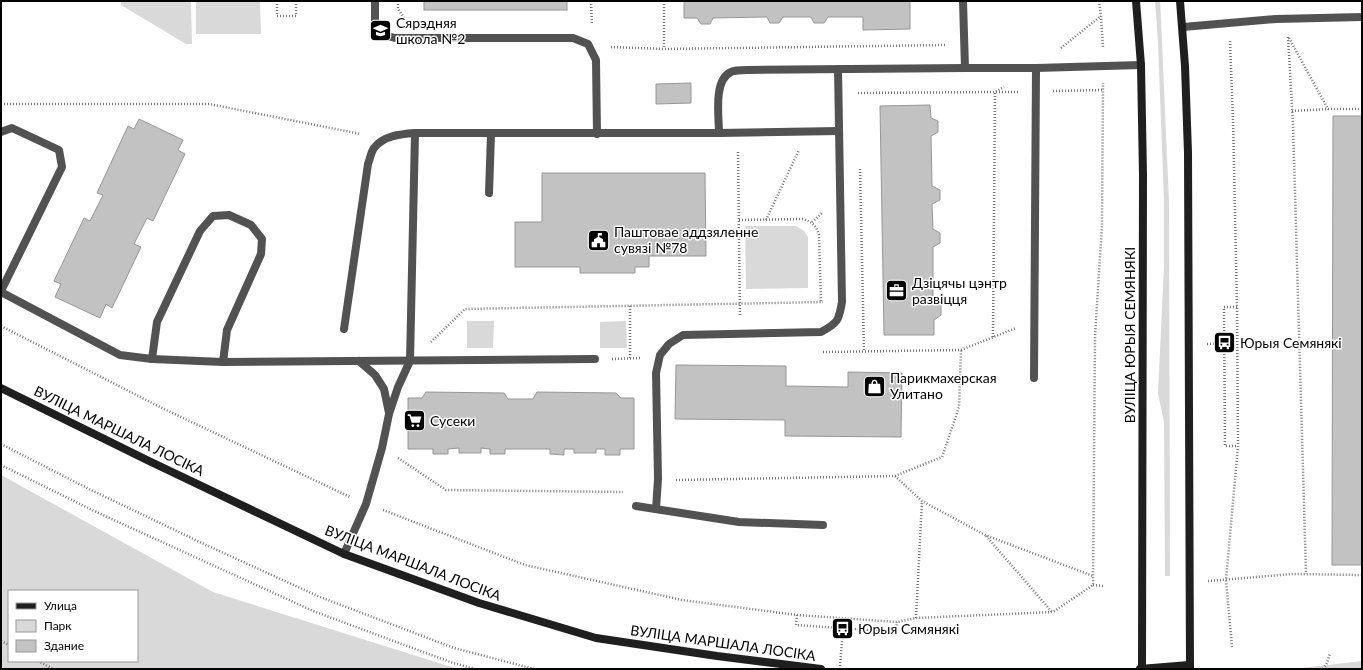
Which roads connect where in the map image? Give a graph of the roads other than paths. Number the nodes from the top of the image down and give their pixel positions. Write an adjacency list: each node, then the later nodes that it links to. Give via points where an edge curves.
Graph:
1 (375, 1): 16 (street, via 376,20 381,34 395,38 573,38 588,44 596,60)
2 (963, 1): 8 (street)
3 (1136, 1): 7 (main road, ВУЛІЦА ЮРЫЯ СЕМЯНЯКІ)
4 (1180, 1): 6 (main road)
5 (1362, 18): 6 (street, via 1276,19)
6 (1183, 27): 32 (main road, via 1188,169)
7 (1141, 65): 9 (street); 34 (main road, ВУЛІЦА ЮРЫЯ СЕМЯНЯКІ)
8 (965, 68): 9 (street); 10 (street)
9 (1036, 68): 25 (street)
10 (838, 69): 11 (street); 14 (street, via 731,72 723,80 719,92)
11 (839, 131): 14 (street); 29 (street, via 842,302 840,316 832,326 821,332 683,335 669,344 660,355 656,373)
12 (1, 132): 18 (street, via 12,128 59,150 62,167)
13 (415, 133): 15 (street); 19 (street, via 385,139 373,149 368,164); 23 (street)
14 (719, 133): 16 (street)
15 (491, 134): 16 (street); 17 (street)
16 (597, 134)
17 (489, 193)
18 (1, 292): 20 (street, via 120,355)
19 (344, 329)
20 (152, 359): 24 (street); 24 (street, via 157,322 200,231 213,216 229,215 251,225 262,239 261,254 227,330)
21 (596, 359): 23 (street)
22 (359, 361): 23 (street); 24 (street); 27 (street, via 375,375 384,389)
23 (410, 361): 27 (street)
24 (223, 362)
25 (1034, 378)
26 (1, 388): 31 (main road, ВУЛІЦА МАРШАЛА ЛОСІКА)
27 (389, 414): 31 (street, via 366,504)
28 (636, 506): 29 (street)
29 (656, 509): 30 (street, via 739,522)
30 (823, 525)
31 (344, 554): 33 (main road, ВУЛІЦА МАРШАЛА ЛОСІКА, via 479,604 596,638)
32 (1190, 667): 34 (main road)
33 (821, 669)
34 (1141, 669)

